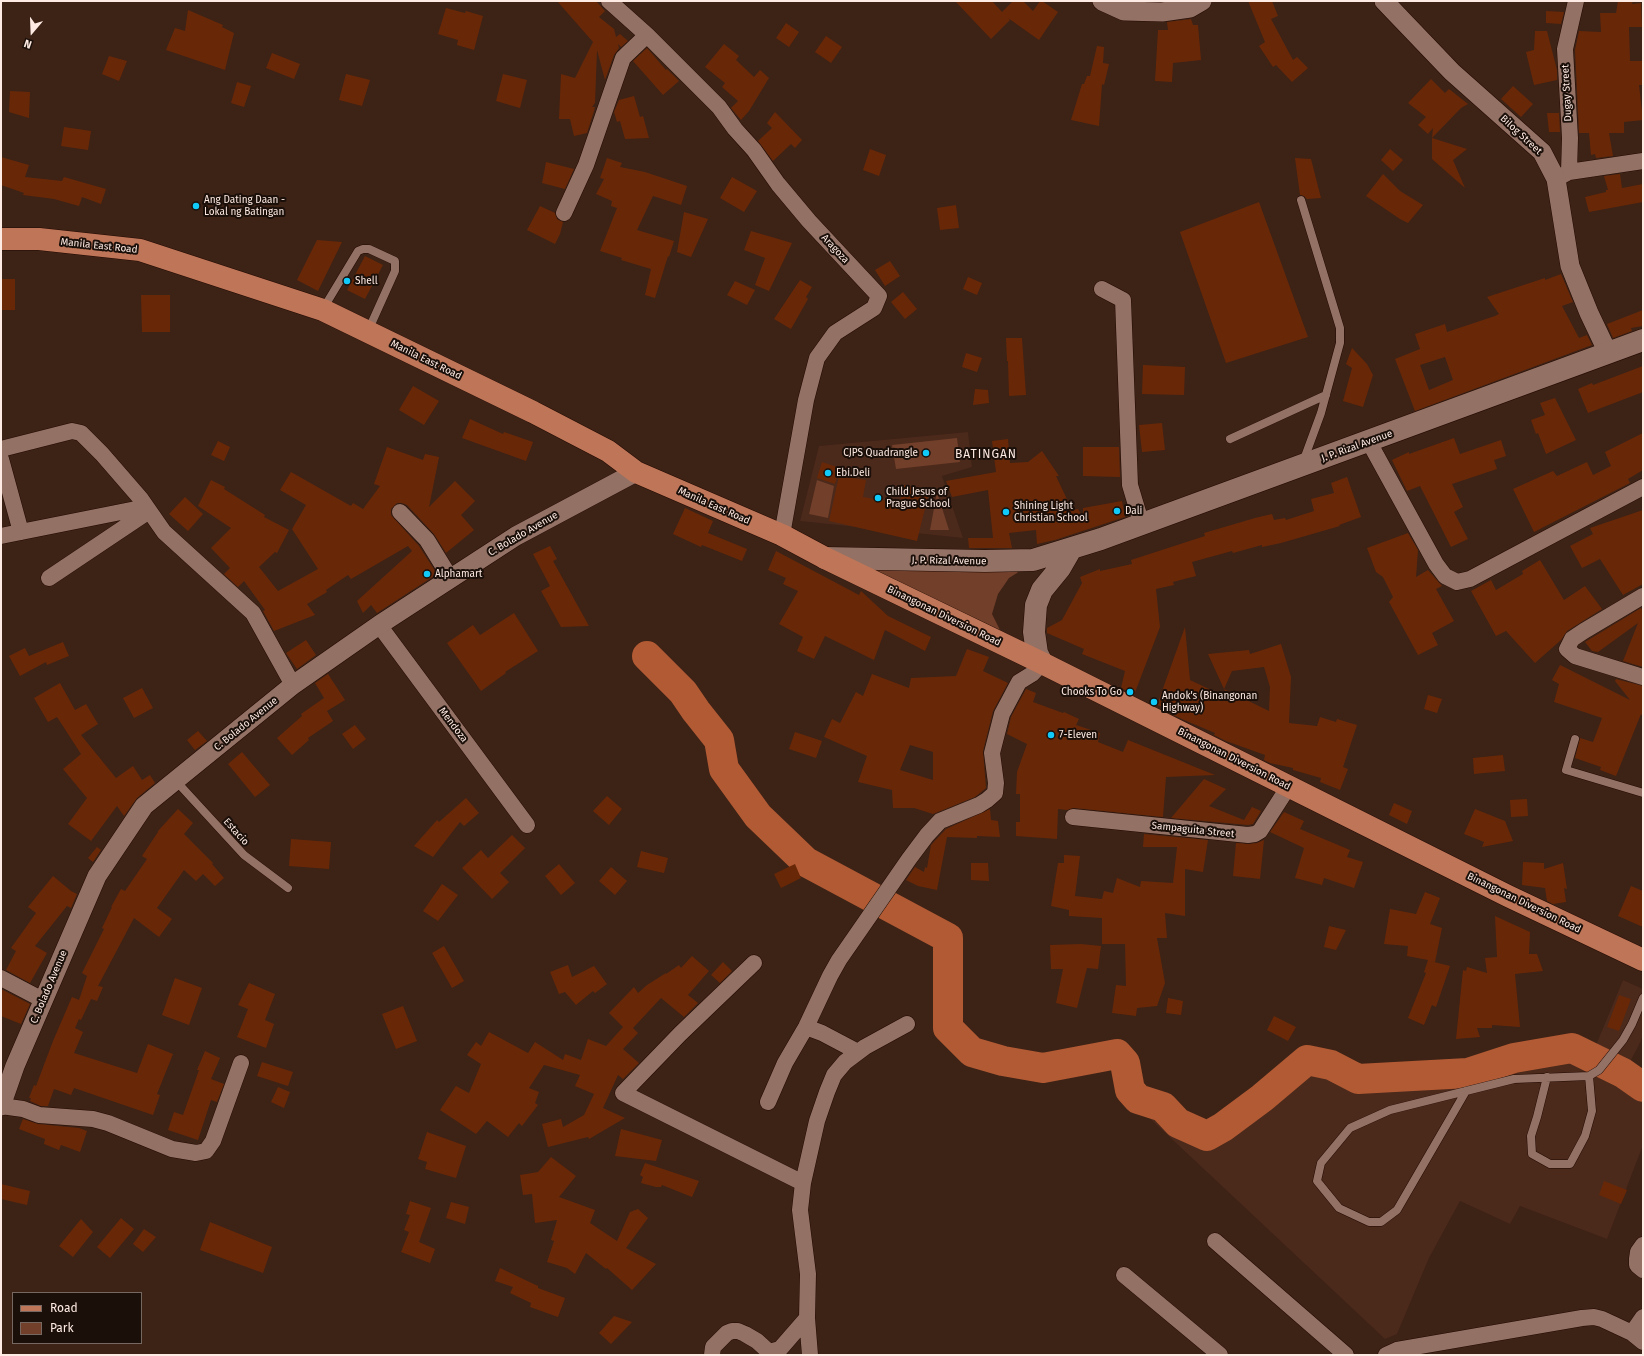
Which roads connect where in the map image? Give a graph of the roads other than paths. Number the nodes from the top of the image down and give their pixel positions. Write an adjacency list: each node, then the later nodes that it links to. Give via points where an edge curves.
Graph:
1 (609, 1): 6 (street, Aragoza)
2 (1102, 1): 3 (street, via 1124,11 1162,12 1190,8)
3 (1202, 1)
4 (1384, 1): 8 (street, Bilog Street, via 1452,72 1542,152)
5 (1576, 1): 8 (street, Dugay Street, via 1565,48 1570,138)
6 (647, 35): 10 (street, via 623,58 586,165); 29 (street, Aragoza, via 719,107 809,221 880,296 874,308 835,333 817,358 806,400)
7 (1643, 161): 8 (street)
8 (1562, 176): 16 (street, Bilog Street, via 1570,266)
9 (1301, 200): 17 (lane, via 1340,328 1340,343)
10 (564, 213)
11 (1, 239): 13 (main road, Manila East Road, via 39,239 140,250)
12 (1102, 289): 27 (street, via 1123,300 1130,485)
13 (323, 310): 14 (main road, Manila East Road); 14 (lane, via 358,252 363,248 369,248 395,260 395,272)
14 (368, 331): 23 (main road, Manila East Road, via 608,451)
15 (1643, 340): 16 (main road, J. P. Rizal Avenue)
16 (1608, 353): 19 (main road, J. P. Rizal Avenue)
17 (1326, 395): 18 (lane); 22 (lane)
18 (1230, 439)
19 (1369, 442): 22 (main road, J. P. Rizal Avenue); 24 (street, via 1436,564 1444,576 1457,582 1470,579)
20 (1, 449): 25 (street, via 72,432 81,433 102,454)
21 (1, 459): 28 (street)
22 (1302, 466): 27 (main road, J. P. Rizal Avenue)
23 (636, 472): 29 (main road, Manila East Road); 34 (street, C. Bolado Avenue, via 516,536)
24 (1643, 487)
25 (147, 509): 28 (street); 33 (street); 39 (street, via 164,532 254,613)
26 (400, 512): 34 (street, via 427,540)
27 (1142, 525): 31 (main road, J. P. Rizal Avenue)
28 (21, 532): 30 (street)
29 (782, 535): 32 (main road, Manila East Road)
30 (1, 536)
31 (1071, 549): 32 (main road, J. P. Rizal Avenue, via 1033,560); 37 (main road, via 1042,590 1036,605 1034,632 1037,653)
32 (825, 558): 37 (main road, Binangonan Diversion Road)
33 (49, 578)
34 (451, 579): 36 (street, C. Bolado Avenue)
35 (1643, 596): 38 (street, via 1572,639 1567,649 1575,656)
36 (379, 625): 39 (street, C. Bolado Avenue); 45 (street, Mendoza)
37 (1042, 663): 42 (main road, Binangonan Diversion Road); 53 (street, via 1032,674 1019,682 1002,714 992,752 995,793 979,805 940,821 927,835 839,960)
38 (1643, 677)
39 (293, 685): 41 (street, C. Bolado Avenue)
40 (1575, 739): 43 (lane, via 1566,770)
41 (176, 781): 46 (lane, Estacio, via 244,855); 51 (street, C. Bolado Avenue, via 144,806 97,876)
42 (1289, 786): 44 (street, Sampaguita Street, via 1260,831 1255,834); 47 (main road, Binangonan Diversion Road, via 1508,896)
43 (1643, 793)
44 (1073, 817)
45 (527, 825)
46 (288, 888)
47 (1643, 960)
48 (754, 963): 61 (street, via 680,1034 624,1093)
49 (1, 978): 51 (street)
50 (1643, 998): 56 (lane, via 1623,1040 1599,1070)
51 (43, 1000): 60 (street, C. Bolado Avenue)
52 (907, 1024): 54 (street)
53 (806, 1027): 54 (street); 59 (street, via 785,1063)
54 (858, 1052): 61 (street, via 834,1075 818,1120)
55 (241, 1063): 60 (street, via 213,1141 206,1151 196,1153 172,1149 93,1119 39,1114)
56 (1589, 1076): 57 (lane); 57 (lane, via 1592,1111 1585,1136 1570,1164 1550,1164 1532,1154 1531,1136)
57 (1547, 1077): 58 (lane, via 1514,1079)
58 (1466, 1091): 58 (lane, via 1396,1210 1382,1222 1369,1222 1339,1208 1317,1181 1321,1163 1350,1128 1390,1110)
59 (768, 1102)
60 (1, 1106)
61 (803, 1183): 67 (street, via 800,1210 808,1274)
62 (1215, 1241): 72 (street)
63 (1643, 1245): 64 (street, via 1636,1259 1637,1265)
64 (1643, 1270)
65 (1124, 1275): 71 (street)
66 (1643, 1317): 68 (street)
67 (807, 1318): 69 (street, via 780,1349 770,1352 745,1334 732,1331 712,1347); 70 (street)
68 (1637, 1337): 73 (street, via 1602,1319 1582,1318 1397,1350)
69 (712, 1355)
70 (810, 1355)
71 (1220, 1355)
72 (1346, 1355)
73 (1386, 1355)

